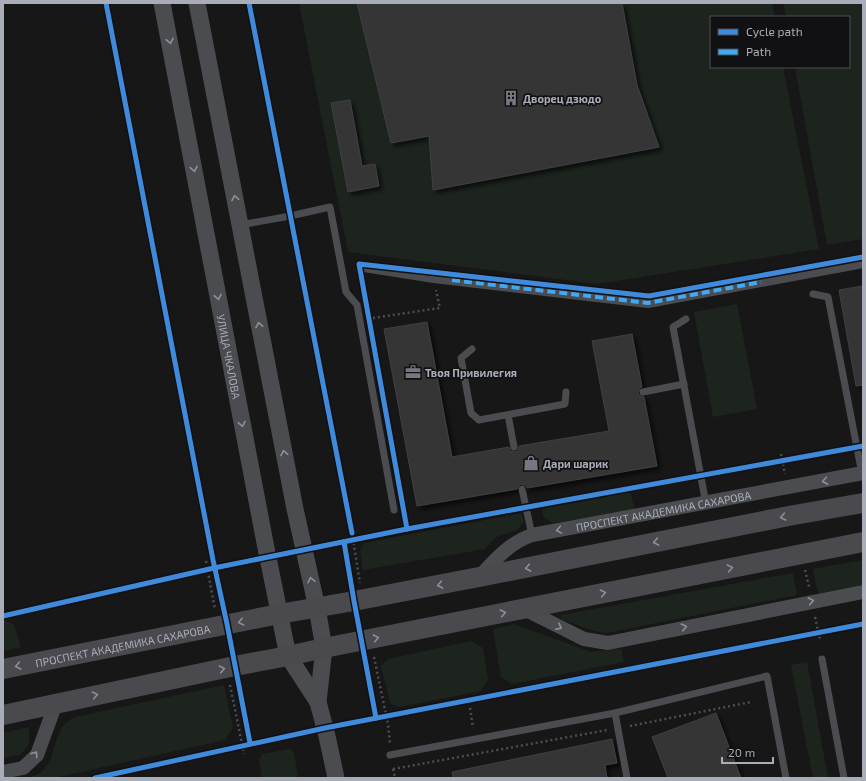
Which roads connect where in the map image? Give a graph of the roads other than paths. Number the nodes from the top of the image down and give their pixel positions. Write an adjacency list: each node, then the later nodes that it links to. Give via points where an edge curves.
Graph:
1 (162, 3): 25 (street, УЛИЦА ЧКАЛОВА, one-way to 25)
2 (197, 3): 3 (street, УЛИЦА ЧКАЛОВА, one-way to 2)
3 (240, 225): 18 (lane, via 330,207 346,292 357,304); 23 (street, УЛИЦА ЧКАЛОВА, one-way to 3, via 295,509)
4 (863, 263): 5 (street, via 648,303 434,278)
5 (364, 267)
6 (813, 294): 14 (lane, via 828,297)
7 (686, 319): 9 (lane, via 673,327)
8 (472, 349): 12 (lane, via 461,358 471,413 479,420)
9 (684, 384): 11 (lane); 17 (lane)
10 (566, 392): 12 (lane, via 565,404)
11 (643, 392)
12 (508, 415): 13 (lane)
13 (514, 447)
14 (862, 473): 17 (street, ПРОСПЕКТ АКАДЕМИКА САХАРОВА, one-way to 17)
15 (522, 489): 19 (lane)
16 (863, 503): 21 (main road, ПРОСПЕКТ АКАДЕМИКА САХАРОВА, one-way to 21)
17 (706, 504): 19 (street, ПРОСПЕКТ АКАДЕМИКА САХАРОВА, one-way to 19)
18 (394, 510)
19 (532, 535): 21 (street, ПРОСПЕКТ АКАДЕМИКА САХАРОВА, via 505,550)
20 (863, 542): 24 (main road, one-way to 20)
21 (479, 577): 23 (main road, ПРОСПЕКТ АКАДЕМИКА САХАРОВА, one-way to 23)
22 (863, 592): 24 (street, one-way to 22, via 584,639 608,643)
23 (317, 608): 25 (main road, ПРОСПЕКТ АКАДЕМИКА САХАРОВА); 26 (street, УЛИЦА ЧКАЛОВА)
24 (524, 609): 26 (main road, one-way to 24)
25 (279, 614): 27 (street, УЛИЦА ЧКАЛОВА); 29 (main road, ПРОСПЕКТ АКАДЕМИКА САХАРОВА, one-way to 29)
26 (324, 648): 27 (main road); 30 (street, УЛИЦА ЧКАЛОВА)
27 (288, 656): 30 (street, УЛИЦА ЧКАЛОВА); 31 (main road, one-way to 27)
28 (822, 659): 39 (lane)
29 (3, 669)
30 (318, 702): 36 (street, УЛИЦА ЧКАЛОВА)
31 (56, 703): 33 (main road); 35 (street, one-way to 31, via 23,768 37,755)
32 (615, 714): 34 (lane); 37 (lane); 38 (lane, via 767,676)
33 (3, 715)
34 (390, 755)
35 (3, 772)
36 (336, 778)
37 (627, 778)
38 (786, 778)
39 (844, 778)

